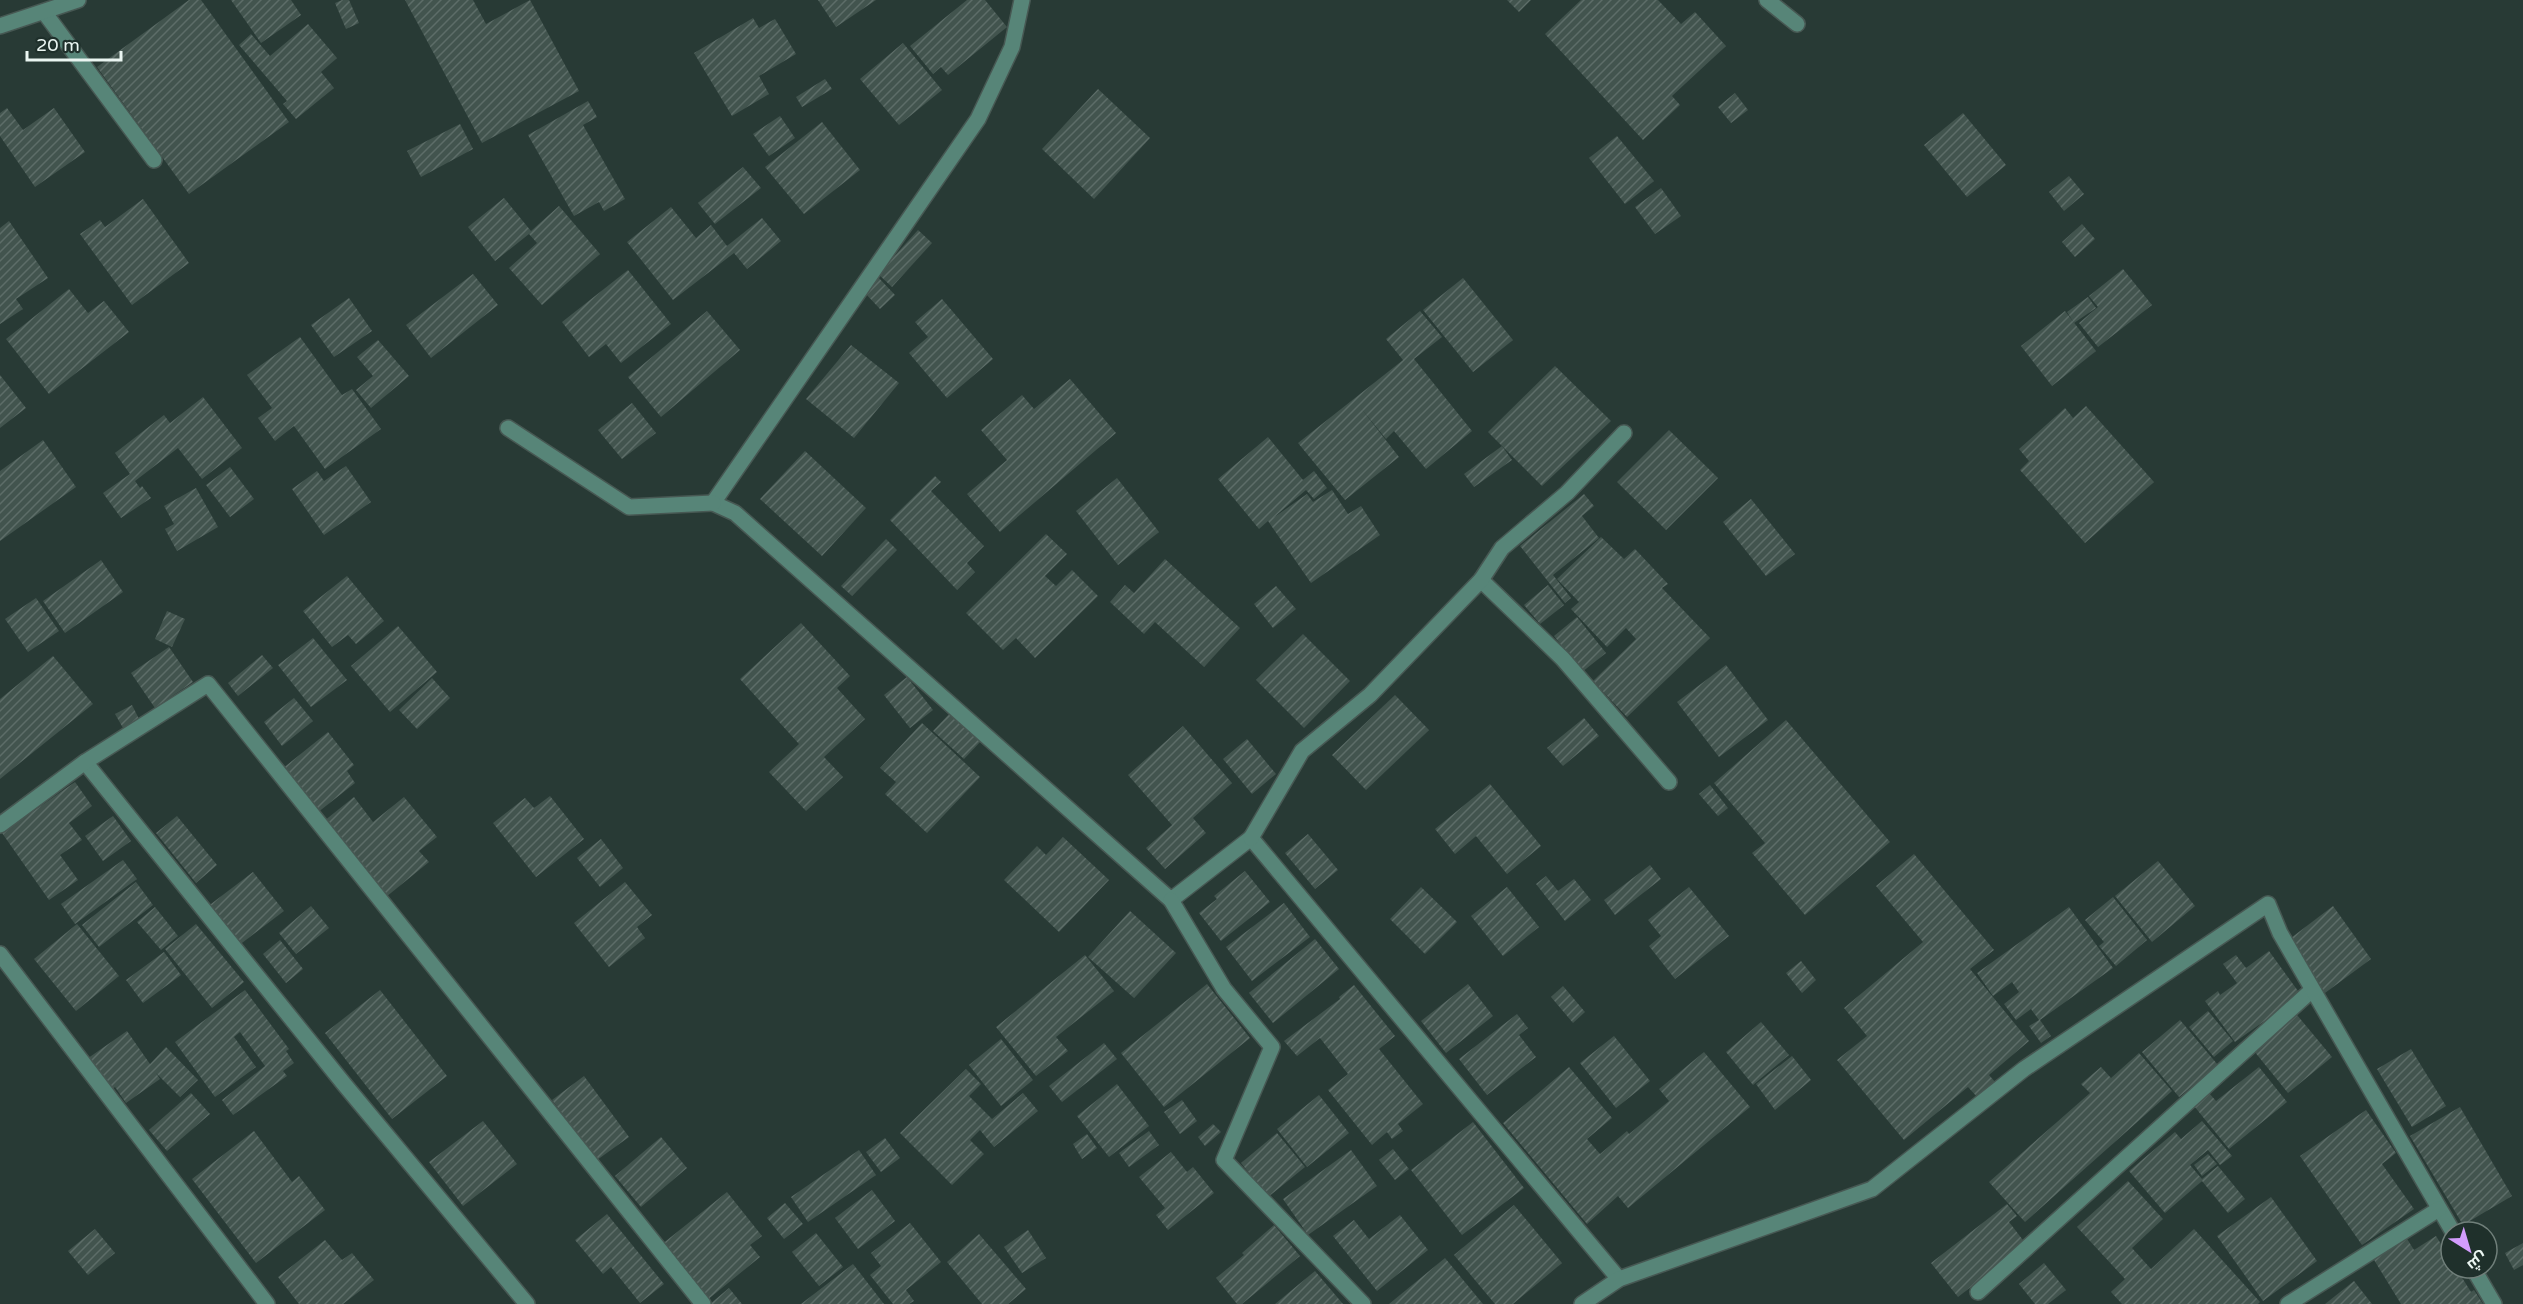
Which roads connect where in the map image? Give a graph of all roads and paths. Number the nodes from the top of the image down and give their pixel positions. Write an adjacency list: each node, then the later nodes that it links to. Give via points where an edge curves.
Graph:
1 (78, 0): 4 (street)
2 (1022, 0): 10 (street, via 1012,47 978,119)
3 (1767, 0): 5 (street)
4 (44, 12): 6 (street); 7 (street)
5 (1797, 24)
6 (0, 26)
7 (154, 160)
8 (508, 428): 10 (street, via 629,507)
9 (1624, 433): 11 (street, via 1568,492 1502,548)
10 (713, 502): 16 (street, via 735,513)
11 (1481, 580): 13 (street, via 1563,659); 15 (street, via 1370,695 1302,752)
12 (86, 762): 14 (street); 25 (street, via 344,1084); 26 (street, via 208,684)
13 (1669, 782)
14 (0, 825)
15 (1251, 838): 16 (street); 21 (street)
16 (1171, 900): 27 (street, via 1224,989 1272,1047 1224,1160)
17 (0, 954): 24 (street)
18 (2312, 990): 19 (street); 21 (street, via 2268,904 2024,1069 1872,1189); 23 (street)
19 (2439, 1209): 20 (street); 29 (street)
20 (2446, 1220)
21 (1619, 1279): 28 (street)
22 (2480, 1280): 30 (street)
23 (1978, 1292)
24 (267, 1304)
25 (527, 1304)
26 (703, 1304)
27 (1363, 1304)
28 (1582, 1304)
29 (2288, 1304)
30 (2494, 1304)

